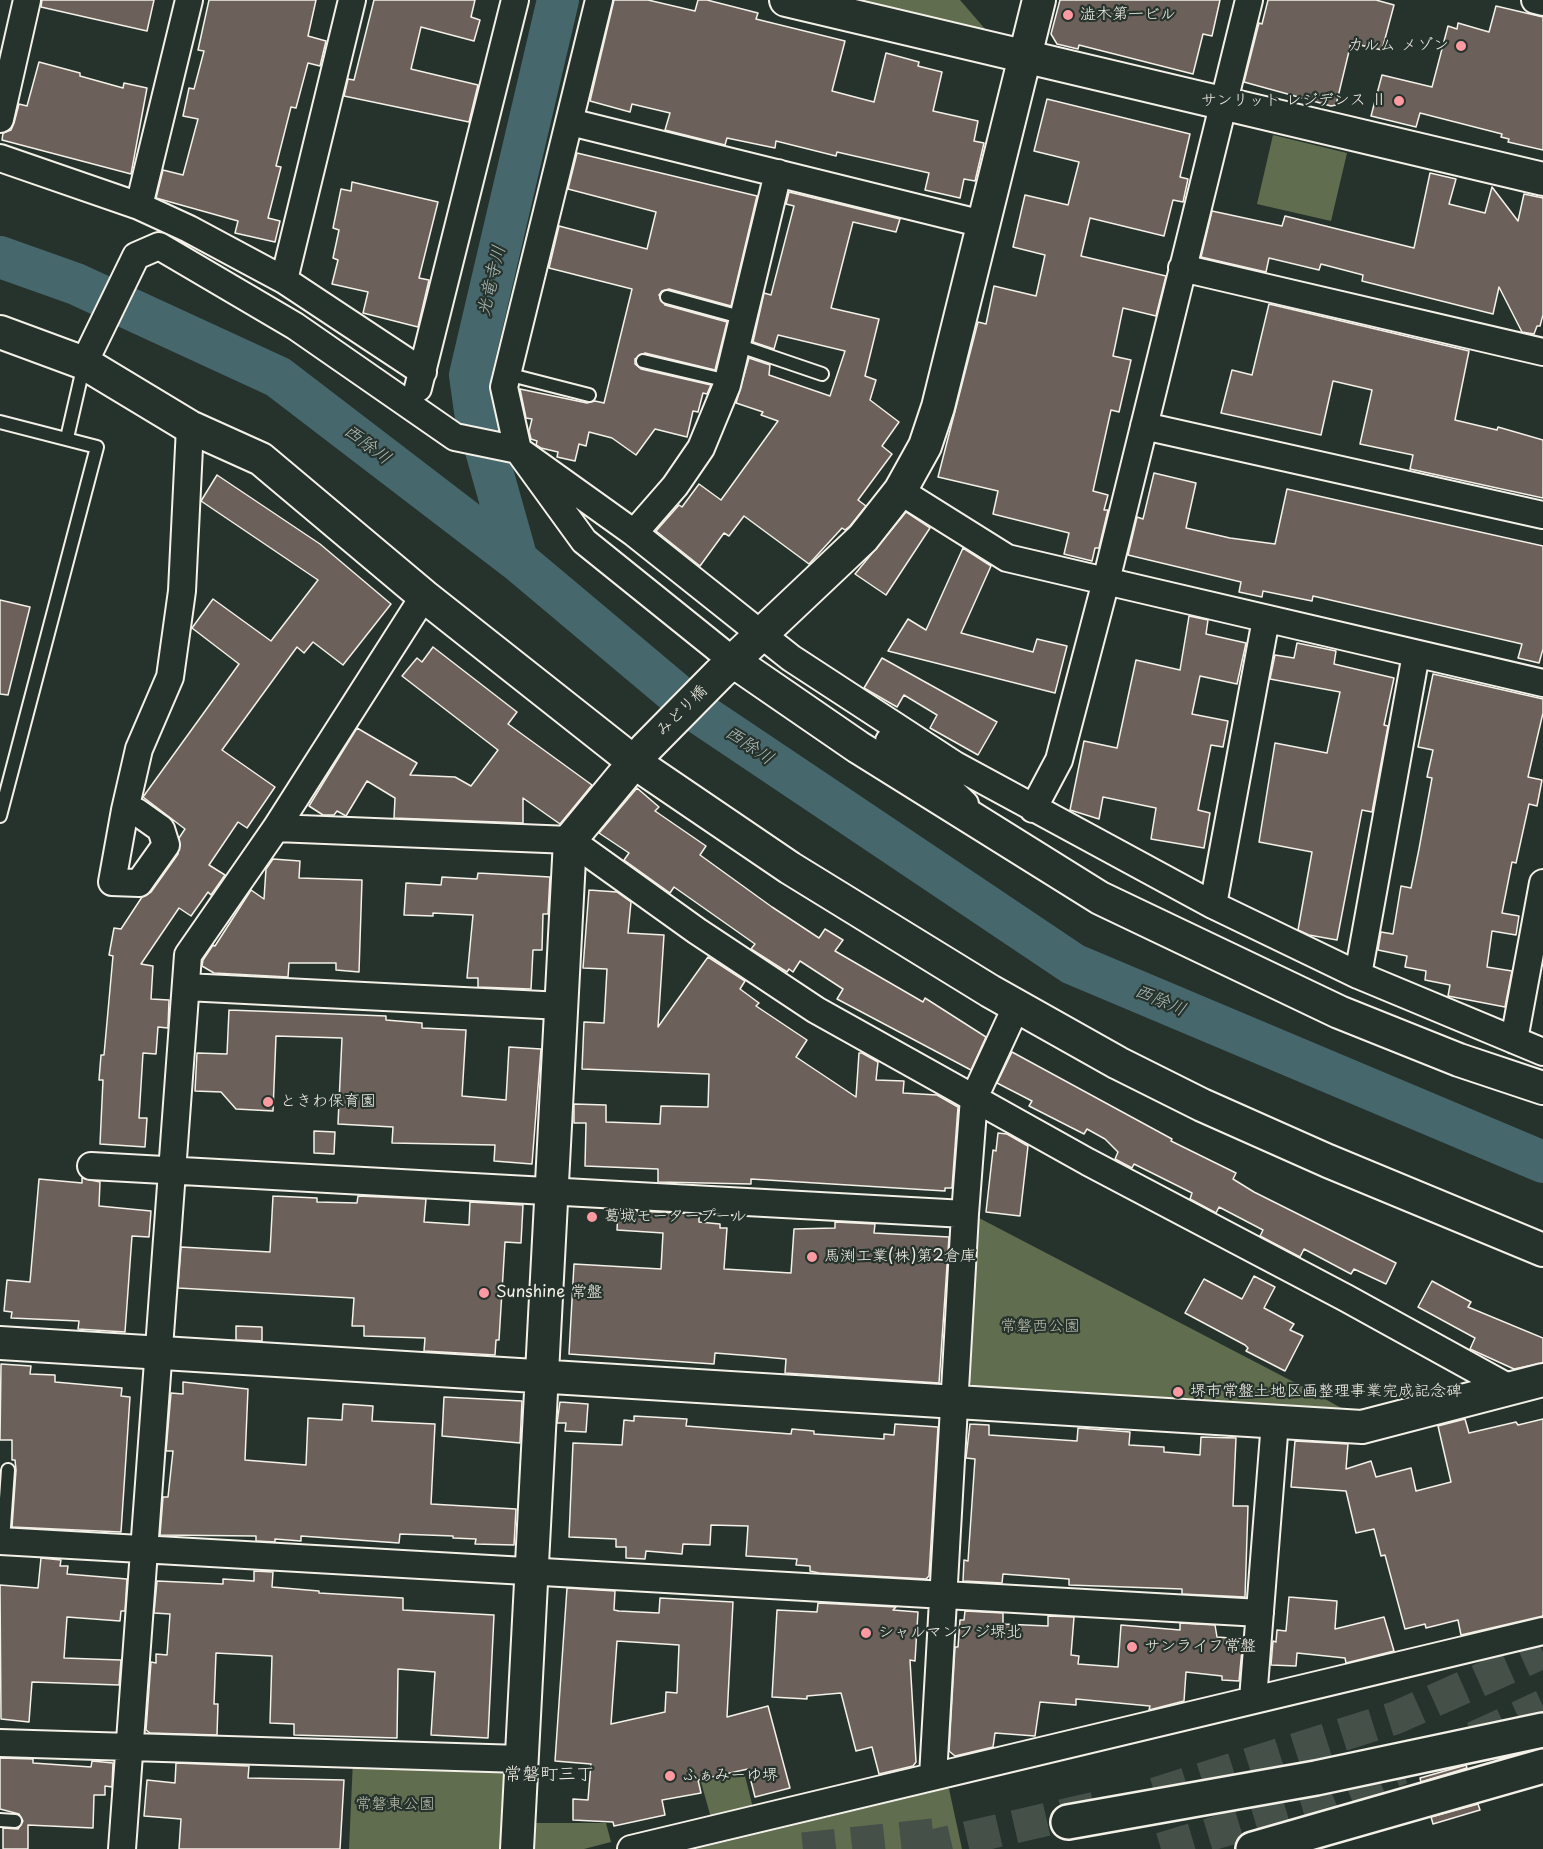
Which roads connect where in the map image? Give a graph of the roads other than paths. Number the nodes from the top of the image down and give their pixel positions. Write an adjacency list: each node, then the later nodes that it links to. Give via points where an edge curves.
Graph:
1 (27, 0): 13 (street)
2 (189, 0): 18 (street)
3 (352, 0): 21 (street)
4 (515, 0): 29 (street)
5 (599, 0): 14 (street)
6 (786, 0): 11 (street)
7 (1038, 0): 11 (street, みどり橋)
8 (1249, 0): 12 (street)
9 (1535, 0): 10 (street)
10 (1543, 2)
11 (1024, 56): 12 (street); 19 (street, みどり橋)
12 (1223, 102): 17 (street); 20 (street)
13 (0, 119)
14 (570, 122): 16 (street); 30 (street)
15 (0, 158): 18 (street)
16 (778, 173): 19 (street); 23 (street)
17 (1543, 179)
18 (139, 206): 21 (street)
19 (983, 224): 40 (street, みどり橋, via 938,407 924,446)
20 (1182, 268): 26 (street); 36 (street)
21 (284, 280): 29 (street)
22 (667, 297): 23 (lane)
23 (744, 318): 25 (street)
24 (0, 332): 28 (street)
25 (737, 345): 31 (lane); 32 (street)
26 (1543, 352)
27 (644, 361): 32 (lane)
28 (84, 363): 34 (street, via 135,256 159,246 295,326); 37 (street); 38 (lane)
29 (423, 372): 34 (street)
30 (507, 374): 33 (lane); 39 (street, via 504,387)
31 (822, 374)
32 (728, 381): 42 (street, via 701,448 675,486)
33 (589, 395)
34 (413, 405): 39 (street, via 456,437)
35 (0, 422): 38 (lane)
36 (1144, 426): 41 (street); 43 (street)
37 (190, 427): 44 (street, via 261,459); 53 (street, via 182,591 170,677 139,749)
38 (66, 438): 54 (lane, via 98,447)
39 (518, 450): 42 (street); 49 (street, via 584,541)
40 (900, 490): 43 (street, via 1007,558); 46 (street, みどり橋, via 862,538)
41 (1543, 515)
42 (634, 533): 46 (street)
43 (1106, 581): 45 (street); 52 (street, via 1059,760)
44 (424, 596): 51 (street); 55 (street)
45 (1266, 619): 47 (street); 59 (street)
46 (762, 634): 48 (street); 49 (street, みどり橋)
47 (1416, 654): 50 (street); 60 (street)
48 (791, 658): 52 (street, via 955,765); 56 (street, via 824,692 936,776)
49 (726, 667): 51 (street, みどり橋); 56 (street)
50 (1543, 683)
51 (640, 755): 57 (street, みどり橋); 62 (street, via 790,868)
52 (1033, 809): 59 (street)
53 (126, 810)
54 (0, 816)
55 (276, 828): 57 (street); 61 (street, via 188,955)
56 (994, 832): 66 (street, via 1100,898 1339,1012 1459,1060)
57 (570, 840): 63 (street); 67 (street, via 816,1011)
58 (1543, 882): 64 (street)
59 (1213, 905): 60 (street)
60 (1358, 975): 64 (street)
61 (186, 987): 63 (street); 69 (street)
62 (1017, 1005): 67 (street); 72 (street, via 1202,1105)
63 (562, 1006): 70 (street)
64 (1514, 1040): 65 (street)
65 (1543, 1052)
66 (1543, 1088)
67 (974, 1098): 71 (street); 77 (street)
68 (91, 1166): 69 (street)
69 (172, 1171): 70 (street); 74 (street)
70 (553, 1191): 71 (street); 75 (street)
71 (965, 1214): 78 (street)
72 (1543, 1250)
73 (0, 1343): 74 (street)
74 (158, 1354): 75 (street); 82 (street)
75 (542, 1376): 78 (street); 83 (street)
76 (1543, 1380): 77 (street)
77 (1511, 1389): 79 (street, via 1362,1427)
78 (954, 1403): 79 (street); 84 (street)
79 (1275, 1422): 85 (street)
80 (8, 1470): 81 (lane)
81 (1, 1541): 82 (street)
82 (143, 1549): 83 (street); 90 (street)
83 (531, 1571): 84 (street); 91 (street)
84 (943, 1595): 85 (street); 93 (street)
85 (1260, 1613): 87 (street)
86 (1543, 1631): 87 (street)
87 (1253, 1699): 93 (street)
88 (1543, 1730): 96 (highway, via 1316,1778)
89 (0, 1743): 90 (street)
90 (130, 1746): 91 (street); 97 (street)
91 (521, 1760): 98 (street)
92 (1543, 1766): 100 (highway)
93 (933, 1776): 99 (street)
94 (0, 1820): 95 (lane)
95 (15, 1821)
96 (1068, 1822)
97 (123, 1849)
98 (517, 1849)
99 (630, 1849)
100 (1253, 1849)

